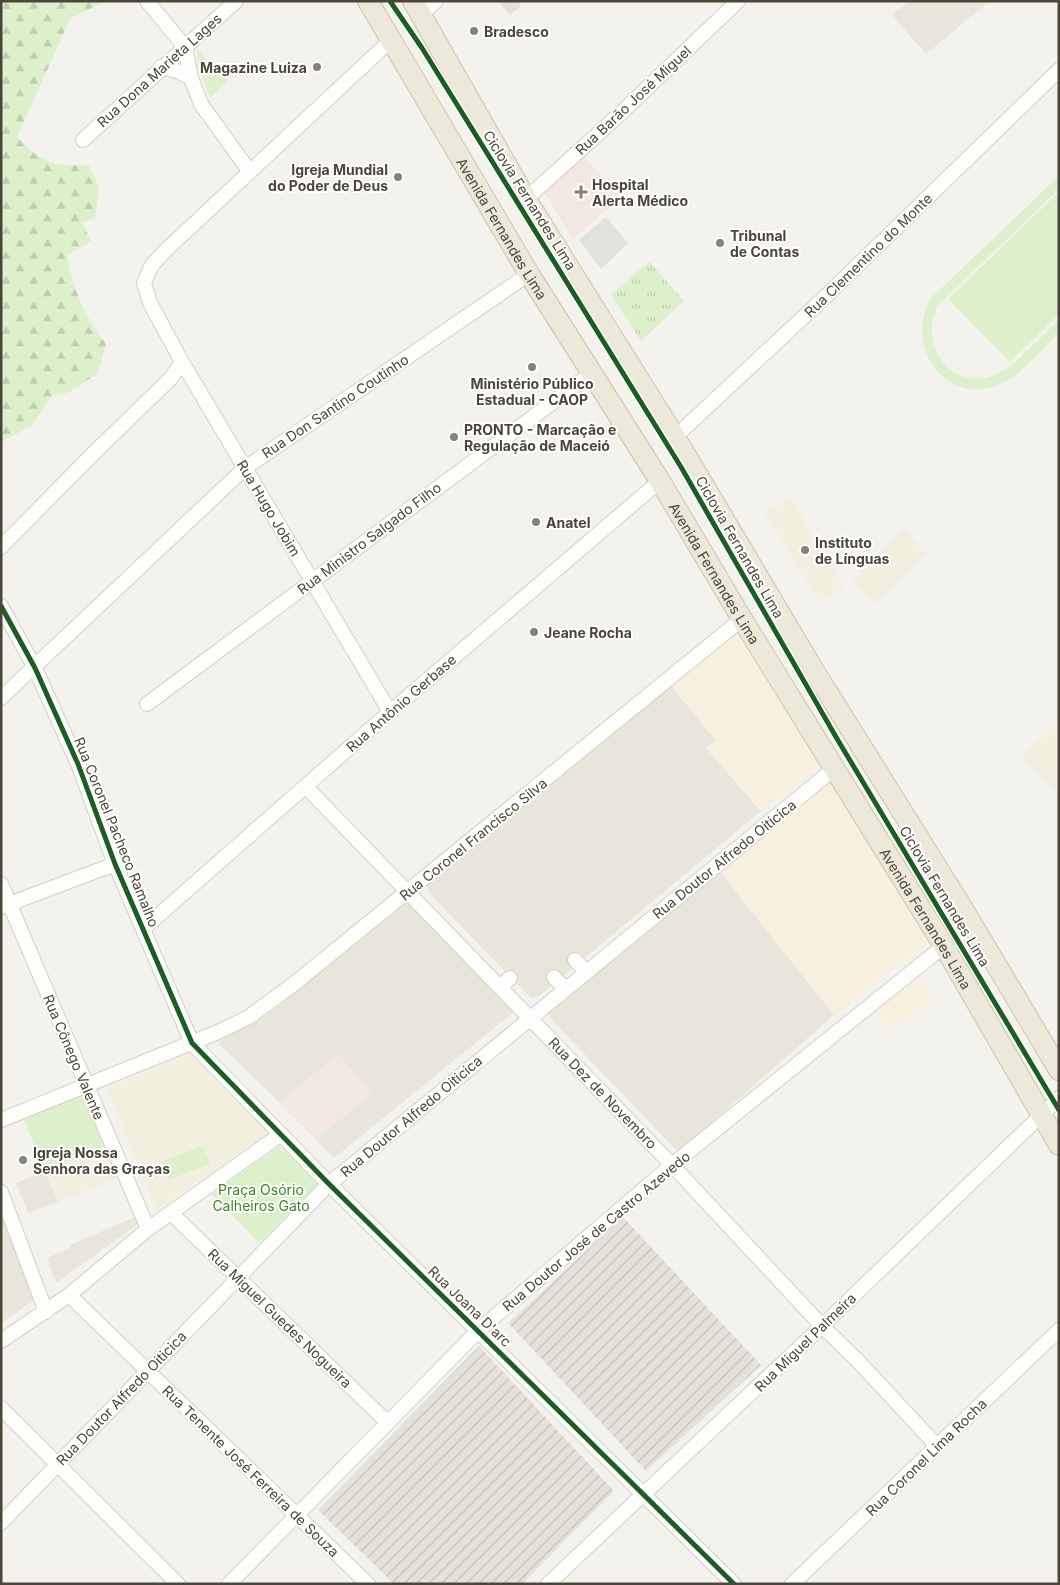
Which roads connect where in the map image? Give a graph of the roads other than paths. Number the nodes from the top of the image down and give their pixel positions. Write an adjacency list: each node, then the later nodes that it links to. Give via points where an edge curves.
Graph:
1 (147, 1): 8 (street)
2 (236, 1): 8 (street, Rua Dona Marieta Lages)
3 (368, 1): 7 (highway, Avenida Fernandes Lima)
4 (436, 1): 6 (street)
5 (738, 1): 14 (street, Rua Barão José Miguel)
6 (417, 8): 14 (highway)
7 (391, 40): 13 (street, Rua Hugo Jobim); 15 (highway, Avenida Fernandes Lima)
8 (185, 47): 9 (street, Rua Dona Marieta Lages); 11 (street)
9 (161, 67): 11 (street); 12 (street, Rua Dona Marieta Lages)
10 (1059, 70): 20 (street, Rua Clementino do Monte)
11 (191, 78): 13 (street, via 207,115)
12 (83, 140)
13 (250, 172): 16 (street, Rua Hugo Jobim, via 152,265 144,283 150,303)
14 (526, 199): 20 (highway)
15 (529, 274): 17 (highway, Avenida Fernandes Lima); 21 (street, Rua Don Santino Coutinho)
16 (182, 362): 18 (street, Rua Hugo Jobim); 19 (street)
17 (592, 373): 22 (highway, Avenida Fernandes Lima); 24 (street, Rua Ministro Salgado Filho)
18 (190, 376): 19 (street); 21 (street, Rua Hugo Jobim)
19 (171, 378): 23 (street)
20 (675, 437): 45 (highway)
21 (245, 468): 24 (street, Rua Hugo Jobim); 27 (street, Rua Don Santino Coutinho)
22 (660, 481): 26 (highway, Avenida Fernandes Lima); 30 (street, Rua Antônio Gerbase)
23 (1, 547)
24 (312, 580): 29 (street, Rua Ministro Salgado Filho); 30 (street, Rua Hugo Jobim)
25 (1, 606): 27 (street, Rua Coronel Pacheco Ramalho)
26 (742, 620): 31 (highway, Avenida Fernandes Lima); 35 (street, Rua Coronel Francisco Silva)
27 (34, 668): 28 (street, Rua Don Santino Coutinho); 33 (street, Rua Coronel Pacheco Ramalho, via 78,764)
28 (1, 698)
29 (147, 704)
30 (390, 712): 32 (street, Rua Antônio Gerbase)
31 (835, 768): 38 (highway, Avenida Fernandes Lima); 40 (street, Rua Doutor Alfredo Oiticica)
32 (306, 787): 35 (street, Rua Dez de Novembro); 37 (street, Rua Antônio Gerbase)
33 (115, 864): 36 (street); 37 (street, Rua Coronel Pacheco Ramalho)
34 (1, 884): 36 (street, Rua Cônego Valente)
35 (408, 892): 43 (street, Rua Dez de Novembro, via 505,982); 44 (street, Rua Coronel Francisco Silva, via 249,1017)
36 (5, 906): 46 (street, Rua Cônego Valente)
37 (144, 928): 44 (street, Rua Coronel Pacheco Ramalho)
38 (944, 946): 48 (highway, Avenida Fernandes Lima); 52 (street, Rua Doutor José de Castro Azevedo)
39 (575, 960): 40 (street)
40 (586, 972): 42 (street, Rua Doutor Alfredo Oiticica)
41 (554, 978): 42 (street)
42 (564, 989): 43 (street, Rua Doutor Alfredo Oiticica)
43 (530, 1018): 52 (street, Rua Dez de Novembro); 53 (street, Rua Doutor Alfredo Oiticica)
44 (192, 1043): 46 (street, Rua Coronel Francisco Silva); 50 (street, Rua Joana D'arc)
45 (1059, 1070)
46 (86, 1085): 49 (street, Rua Coronel Francisco Silva); 56 (street, Rua Cônego Valente)
47 (1059, 1098): 48 (street, Rua Miguel Palmeira)
48 (1041, 1116): 51 (highway, Avenida Fernandes Lima); 60 (street, Rua Miguel Palmeira)
49 (1, 1120)
50 (281, 1134): 53 (street, Rua Joana D'arc); 55 (street)
51 (1059, 1145)
52 (672, 1165): 60 (street, Rua Dez de Novembro); 61 (street, Rua Doutor José de Castro Azevedo)
53 (329, 1184): 57 (street, Rua Doutor Alfredo Oiticica); 61 (street, Rua Joana D'arc)
54 (1, 1192): 59 (street)
55 (172, 1214): 56 (street); 57 (street, Rua Miguel Guedes Nogueira)
56 (148, 1229): 58 (street)
57 (238, 1278): 64 (street, Rua Doutor Alfredo Oiticica); 66 (street, Rua Miguel Guedes Nogueira)
58 (69, 1295): 59 (street); 64 (street, Rua Tenente José Ferreira de Souza)
59 (46, 1312): 63 (street)
60 (822, 1326): 67 (street, Rua Dez de Novembro); 69 (street, Rua Miguel Palmeira)
61 (479, 1330): 66 (street, Rua Doutor José de Castro Azevedo); 69 (street, Rua Joana D'arc)
62 (1059, 1330): 67 (street, Rua Coronel Lima Rocha)
63 (1, 1341)
64 (148, 1371): 68 (street, Rua Doutor Alfredo Oiticica); 70 (street, Rua Tenente José Ferreira de Souza)
65 (1, 1408): 68 (street)
66 (387, 1422): 70 (street, Rua Doutor José de Castro Azevedo)
67 (937, 1446): 77 (street, Rua Coronel Lima Rocha)
68 (58, 1463): 71 (street, Rua Doutor Alfredo Oiticica); 72 (street)
69 (644, 1494): 75 (street, Rua Miguel Palmeira); 76 (street, Rua Joana D'arc)
70 (295, 1516): 73 (street, Rua Doutor José de Castro Azevedo); 74 (street, Rua Tenente José Ferreira de Souza)
71 (1, 1523)
72 (178, 1584)
73 (229, 1584)
74 (368, 1584)
75 (548, 1584)
76 (734, 1584)
77 (792, 1584)

